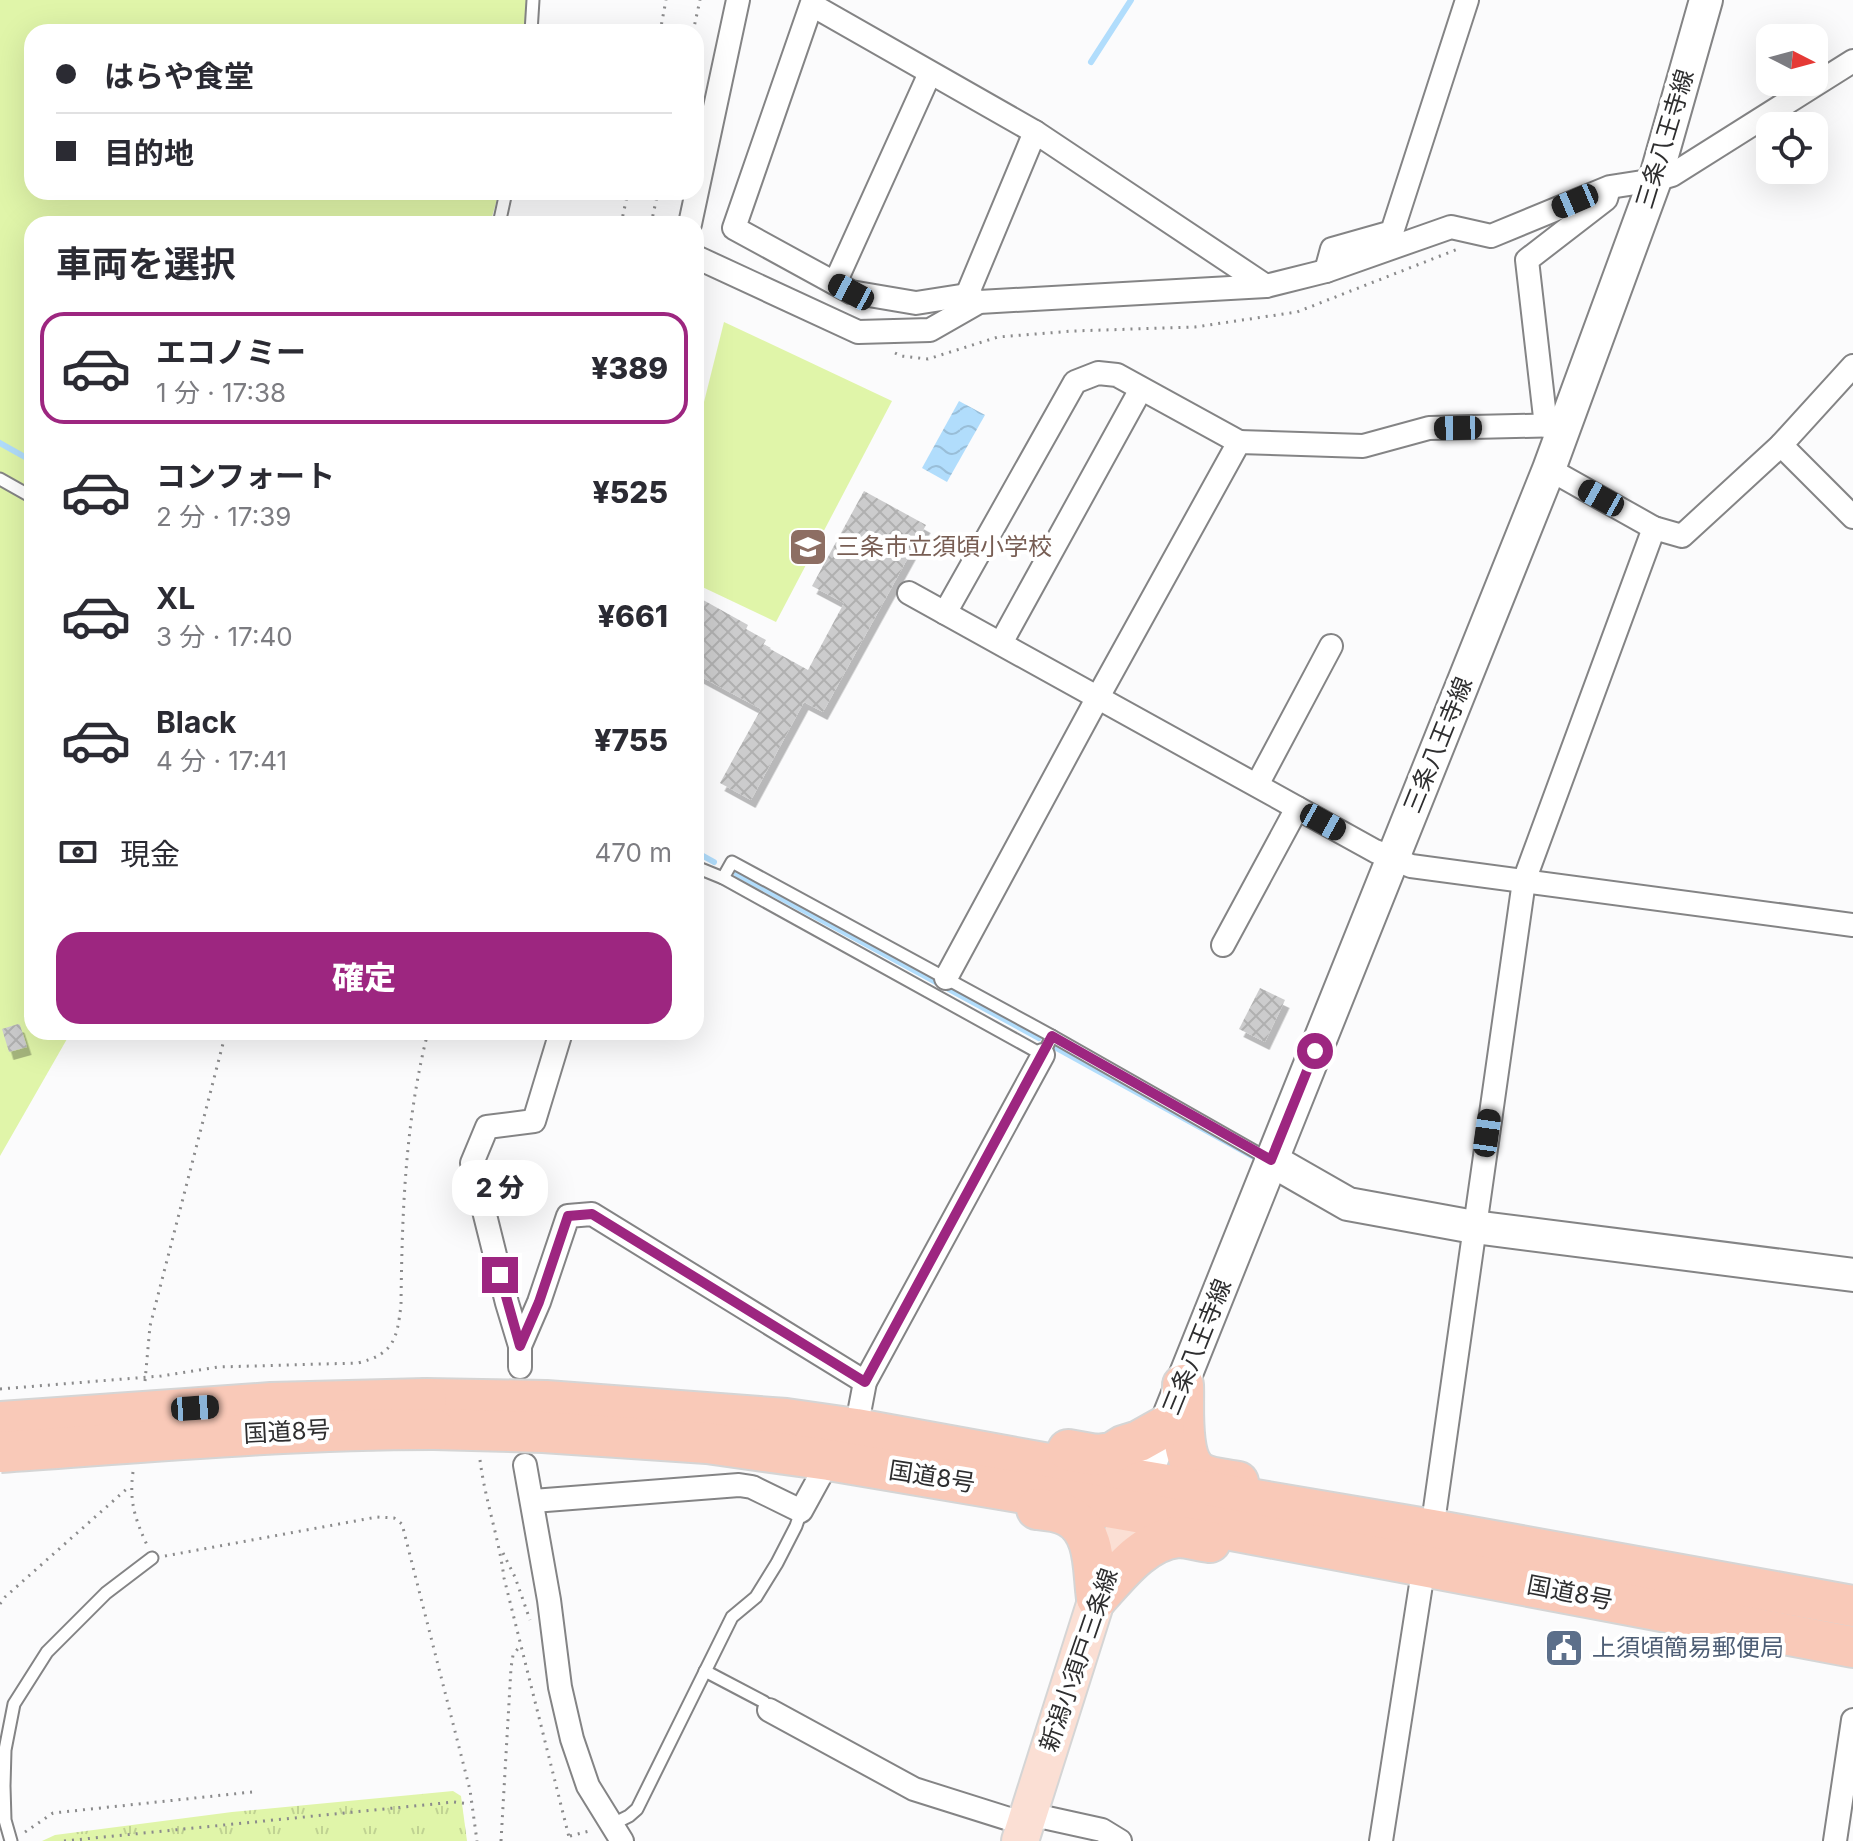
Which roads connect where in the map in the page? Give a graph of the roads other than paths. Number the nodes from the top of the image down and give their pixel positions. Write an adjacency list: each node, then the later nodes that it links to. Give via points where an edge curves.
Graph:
1 (533, 0): 6 (lane)
2 (738, 0): 10 (street)
3 (1467, 0): 14 (street, via 1392,232 1332,249)
4 (1706, 0): 11 (main road, 三条八王寺線)
5 (812, 3): 8 (street); 15 (street, via 734,228)
6 (532, 24)
7 (1853, 61): 11 (street, via 1672,175)
8 (930, 73): 9 (street); 15 (street)
9 (1035, 132): 16 (street); 17 (street)
10 (704, 159)
11 (1655, 180): 12 (street); 20 (main road, 三条八王寺線)
12 (1610, 187): 14 (street, via 1491,236 1451,227); 20 (street, via 1606,199 1527,260)
13 (704, 261): 17 (street, via 858,332 930,330)
14 (1326, 271): 16 (street)
15 (835, 283): 17 (street, via 851,292 916,303)
16 (1266, 286): 17 (street)
17 (973, 299)
18 (1853, 366): 22 (street)
19 (1141, 389): 21 (street); 29 (street, via 1117,375 1098,373 1075,382); 30 (street)
20 (1556, 426): 21 (street, via 1429,428 1363,446); 23 (main road, 三条八王寺線)
21 (1239, 442): 32 (street)
22 (1781, 445): 26 (street); 27 (street, via 1682,536)
23 (1549, 469): 27 (street); 35 (main road, 三条八王寺線)
24 (0, 479): 25 (lane)
25 (24, 492)
26 (1853, 517)
27 (1654, 528): 38 (street)
28 (909, 593): 29 (street)
29 (945, 613): 30 (street)
30 (1001, 643): 32 (street)
31 (1331, 646): 33 (street)
32 (1098, 697): 33 (street); 41 (street)
33 (1257, 785): 34 (street)
34 (1297, 808): 35 (street); 40 (street)
35 (1392, 859): 38 (street); 44 (main road, 三条八王寺線)
36 (704, 870): 37 (lane)
37 (723, 878): 41 (lane, via 732,862); 43 (lane)
38 (1524, 881): 39 (street); 45 (street)
39 (1853, 925)
40 (1223, 945)
41 (946, 978): 43 (lane)
42 (559, 1040): 47 (street, via 534,1121 487,1127 472,1163 520,1356 568,1216 592,1214)
43 (1047, 1046): 44 (lane); 47 (street)
44 (1271, 1160): 45 (main road, via 1348,1204); 48 (main road, 三条八王寺線)
45 (1474, 1227): 46 (main road); 63 (street)
46 (1853, 1275)
47 (865, 1382): 52 (street)
48 (1183, 1385): 51 (main road, 三条八王寺線); 61 (highway, via 1184,1437 1197,1471 1294,1491)
49 (430, 1414): 50 (highway, 国道8号, bridge, via 271,1403); 52 (highway, 国道8号, via 576,1403); 53 (highway, 国道8号, bridge, via 285,1432); 55 (highway, 国道8号, via 543,1432 707,1443)
50 (0, 1422)
51 (1164, 1427): 54 (highway, via 1112,1453 1012,1441); 58 (main road, 三条八王寺線)
52 (856, 1429): 54 (highway, 国道8号)
53 (0, 1452)
54 (987, 1453): 58 (highway, 国道8号)
55 (829, 1460): 57 (highway, 国道8号); 60 (street)
56 (525, 1465): 59 (street)
57 (938, 1477): 58 (highway, 国道8号); 65 (highway, via 962,1496 1073,1518 1089,1541)
58 (1137, 1496): 61 (highway, 国道8号); 62 (highway, 国道8号); 65 (main road, 新潟小須戸三条線)
59 (533, 1501): 60 (street, via 739,1485); 71 (street, via 572,1739)
60 (801, 1511): 68 (lane, via 777,1563 756,1597 732,1617)
61 (1350, 1517): 63 (highway, 国道8号)
62 (1302, 1543): 63 (highway, 国道8号); 65 (highway, via 1268,1550 1178,1537 1135,1557)
63 (1428, 1547): 66 (highway, 国道8号); 67 (highway, 国道8号); 75 (street)
64 (152, 1558): 73 (lane, via 106,1593 47,1652 14,1704 4,1786)
65 (1097, 1598): 72 (main road, 新潟小須戸三条線)
66 (1853, 1606)
67 (1853, 1647)
68 (705, 1671): 69 (lane, via 764,1702); 71 (lane, via 637,1809)
69 (769, 1710): 72 (street, via 914,1789)
70 (1853, 1720): 76 (street)
71 (610, 1832)
72 (1022, 1833): 74 (street, via 1043,1817 1102,1830)
73 (11, 1841)
74 (1120, 1841)
75 (1381, 1841)
76 (1835, 1841)

